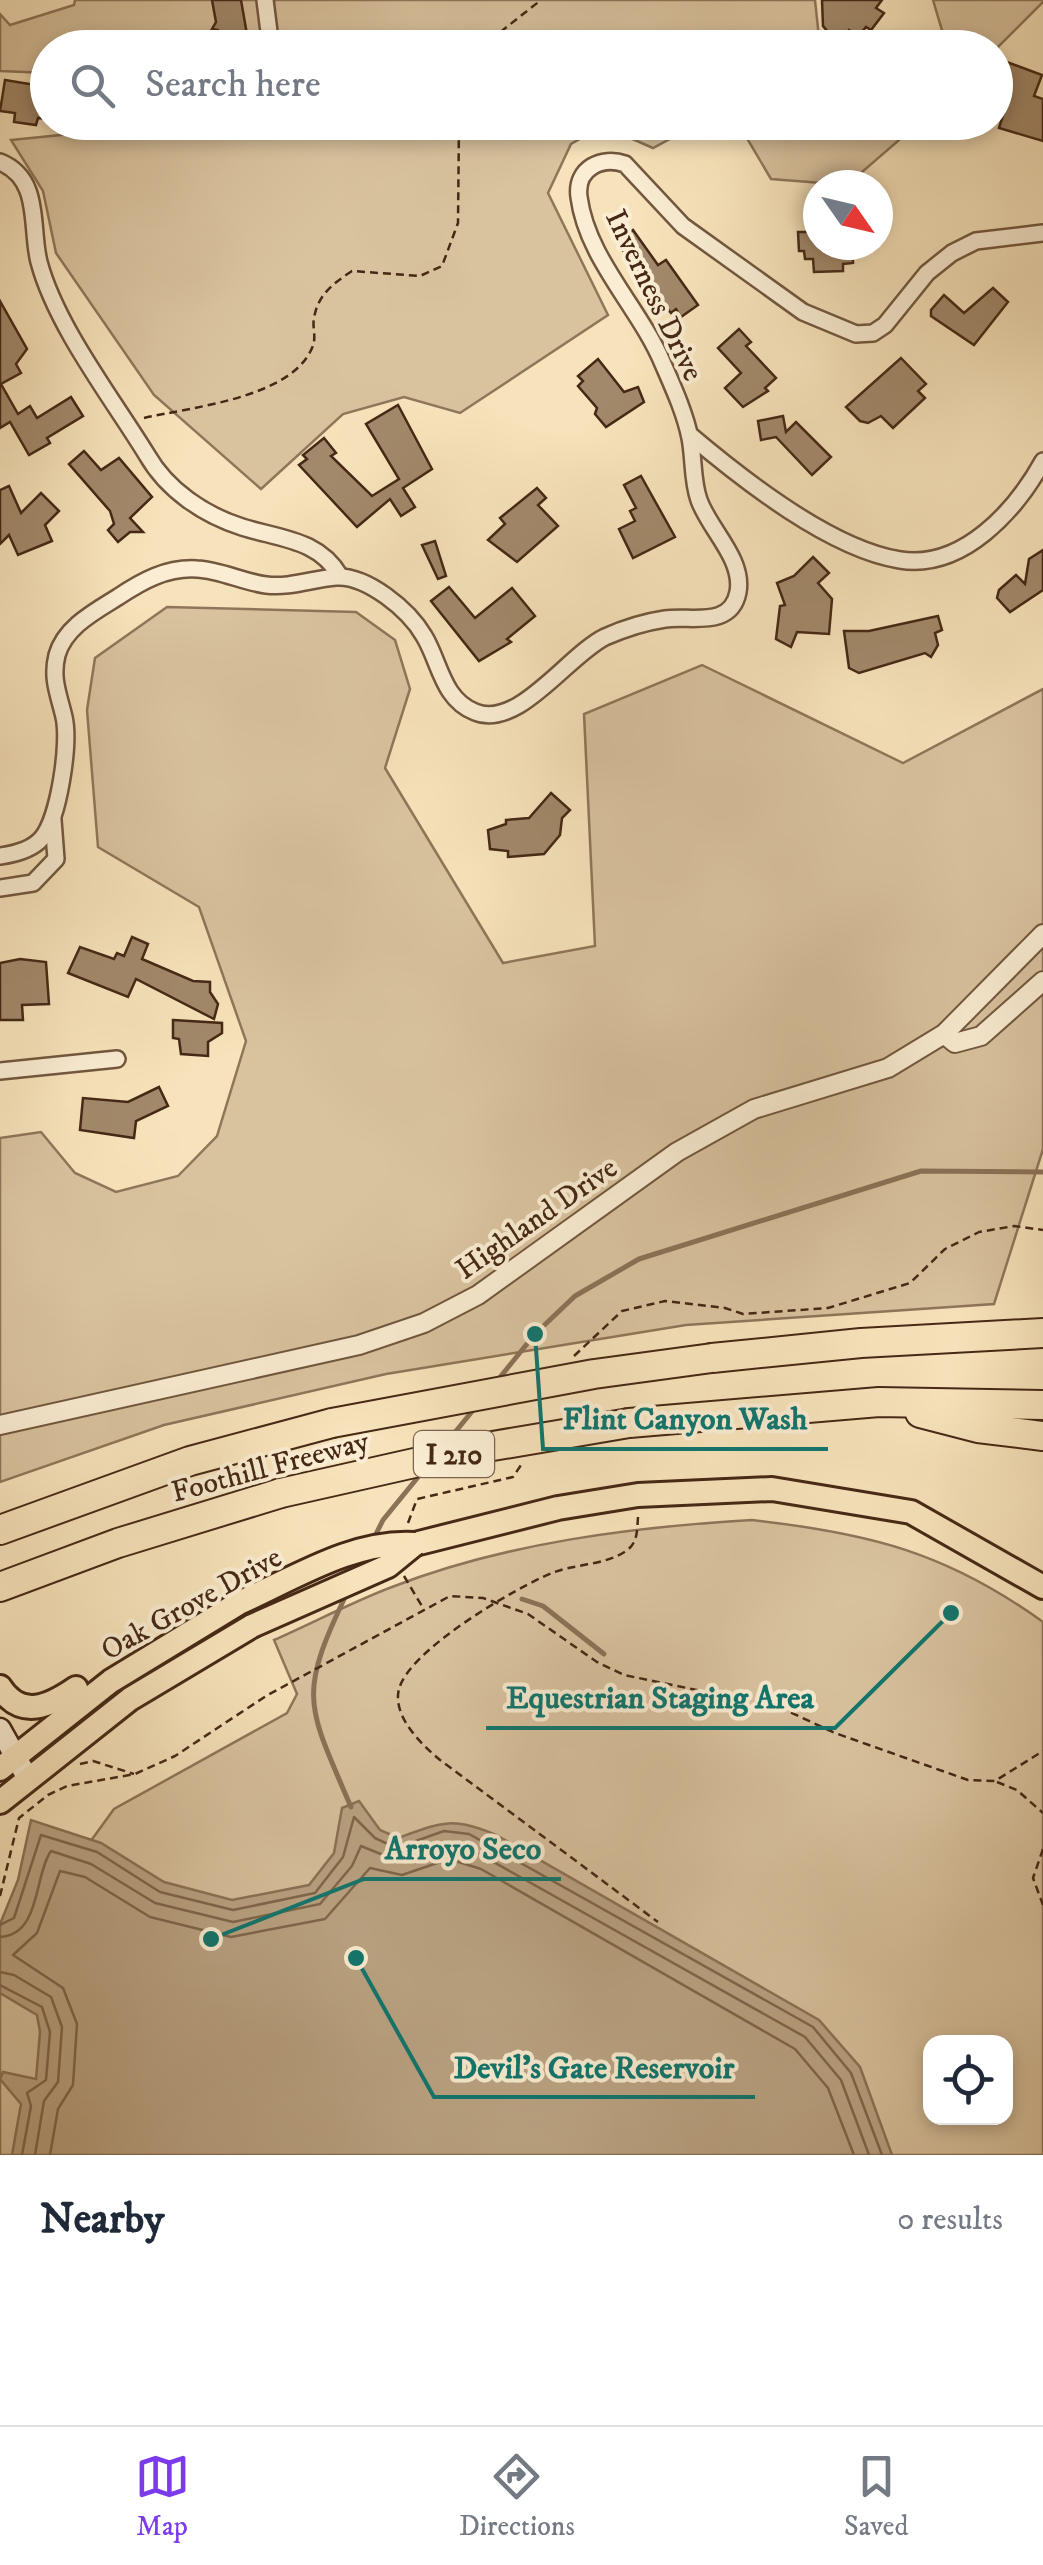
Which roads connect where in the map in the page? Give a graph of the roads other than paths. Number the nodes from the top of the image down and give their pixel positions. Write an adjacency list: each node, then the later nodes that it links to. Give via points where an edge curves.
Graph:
1 (265, 0): 2 (street)
2 (269, 30)
3 (0, 162): 7 (street, via 30,192 46,283 148,458 180,494 220,519 315,549)
4 (1043, 233): 5 (street, Inverness Drive, via 976,242 952,253 885,325 856,334 803,312 684,226 625,164 596,163 578,193 583,213 661,359)
5 (690, 435): 6 (street, via 774,502 900,560 960,548 991,528); 7 (street, Inverness Drive, via 698,500 738,578 738,596 715,618 669,618 605,637 506,714 474,712 457,700 408,616 375,590)
6 (1043, 461)
7 (340, 576): 8 (street, via 268,586 201,569 174,570 144,580 82,620 58,652 54,672 64,746)
8 (53, 818): 9 (street, via 27,850); 10 (street, via 56,859 34,883)
9 (0, 856)
10 (0, 888)
11 (1043, 934): 13 (street, Highland Drive)
12 (1043, 981): 13 (street, via 981,1036 955,1043)
13 (944, 1034): 21 (street, Highland Drive, via 888,1068 738,1118 677,1152 478,1295 424,1323 360,1345)
14 (117, 1060): 15 (street)
15 (0, 1072)
16 (1043, 1332): 18 (highway)
17 (1043, 1351): 18 (highway, Foothill Freeway / I 210)
18 (712, 1358): 23 (highway, Foothill Freeway / I 210, bridge, via 332,1423 190,1461)
19 (880, 1402): 20 (highway, Foothill Freeway / I 210); 22 (highway, via 978,1428); 25 (highway, Foothill Freeway / I 210, bridge, via 629,1423 481,1448 280,1493)
20 (1043, 1405)
21 (0, 1425)
22 (1043, 1436)
23 (0, 1530)
24 (415, 1544): 26 (main road, Oak Grove Drive, via 486,1522 638,1496 772,1490 912,1512); 27 (main road, Oak Grove Drive, bridge, via 370,1546 239,1603); 31 (main road, Oak Grove Drive, bridge, via 388,1566 198,1654)
25 (0, 1587)
26 (1043, 1587)
27 (175, 1640): 28 (main road, via 146,1642 52,1706 20,1706); 30 (main road, Oak Grove Drive)
28 (0, 1687)
29 (0, 1728): 30 (main road)
30 (7, 1762): 31 (main road)
31 (26, 1778): 32 (main road, Oak Grove Drive)
32 (3, 1799)

